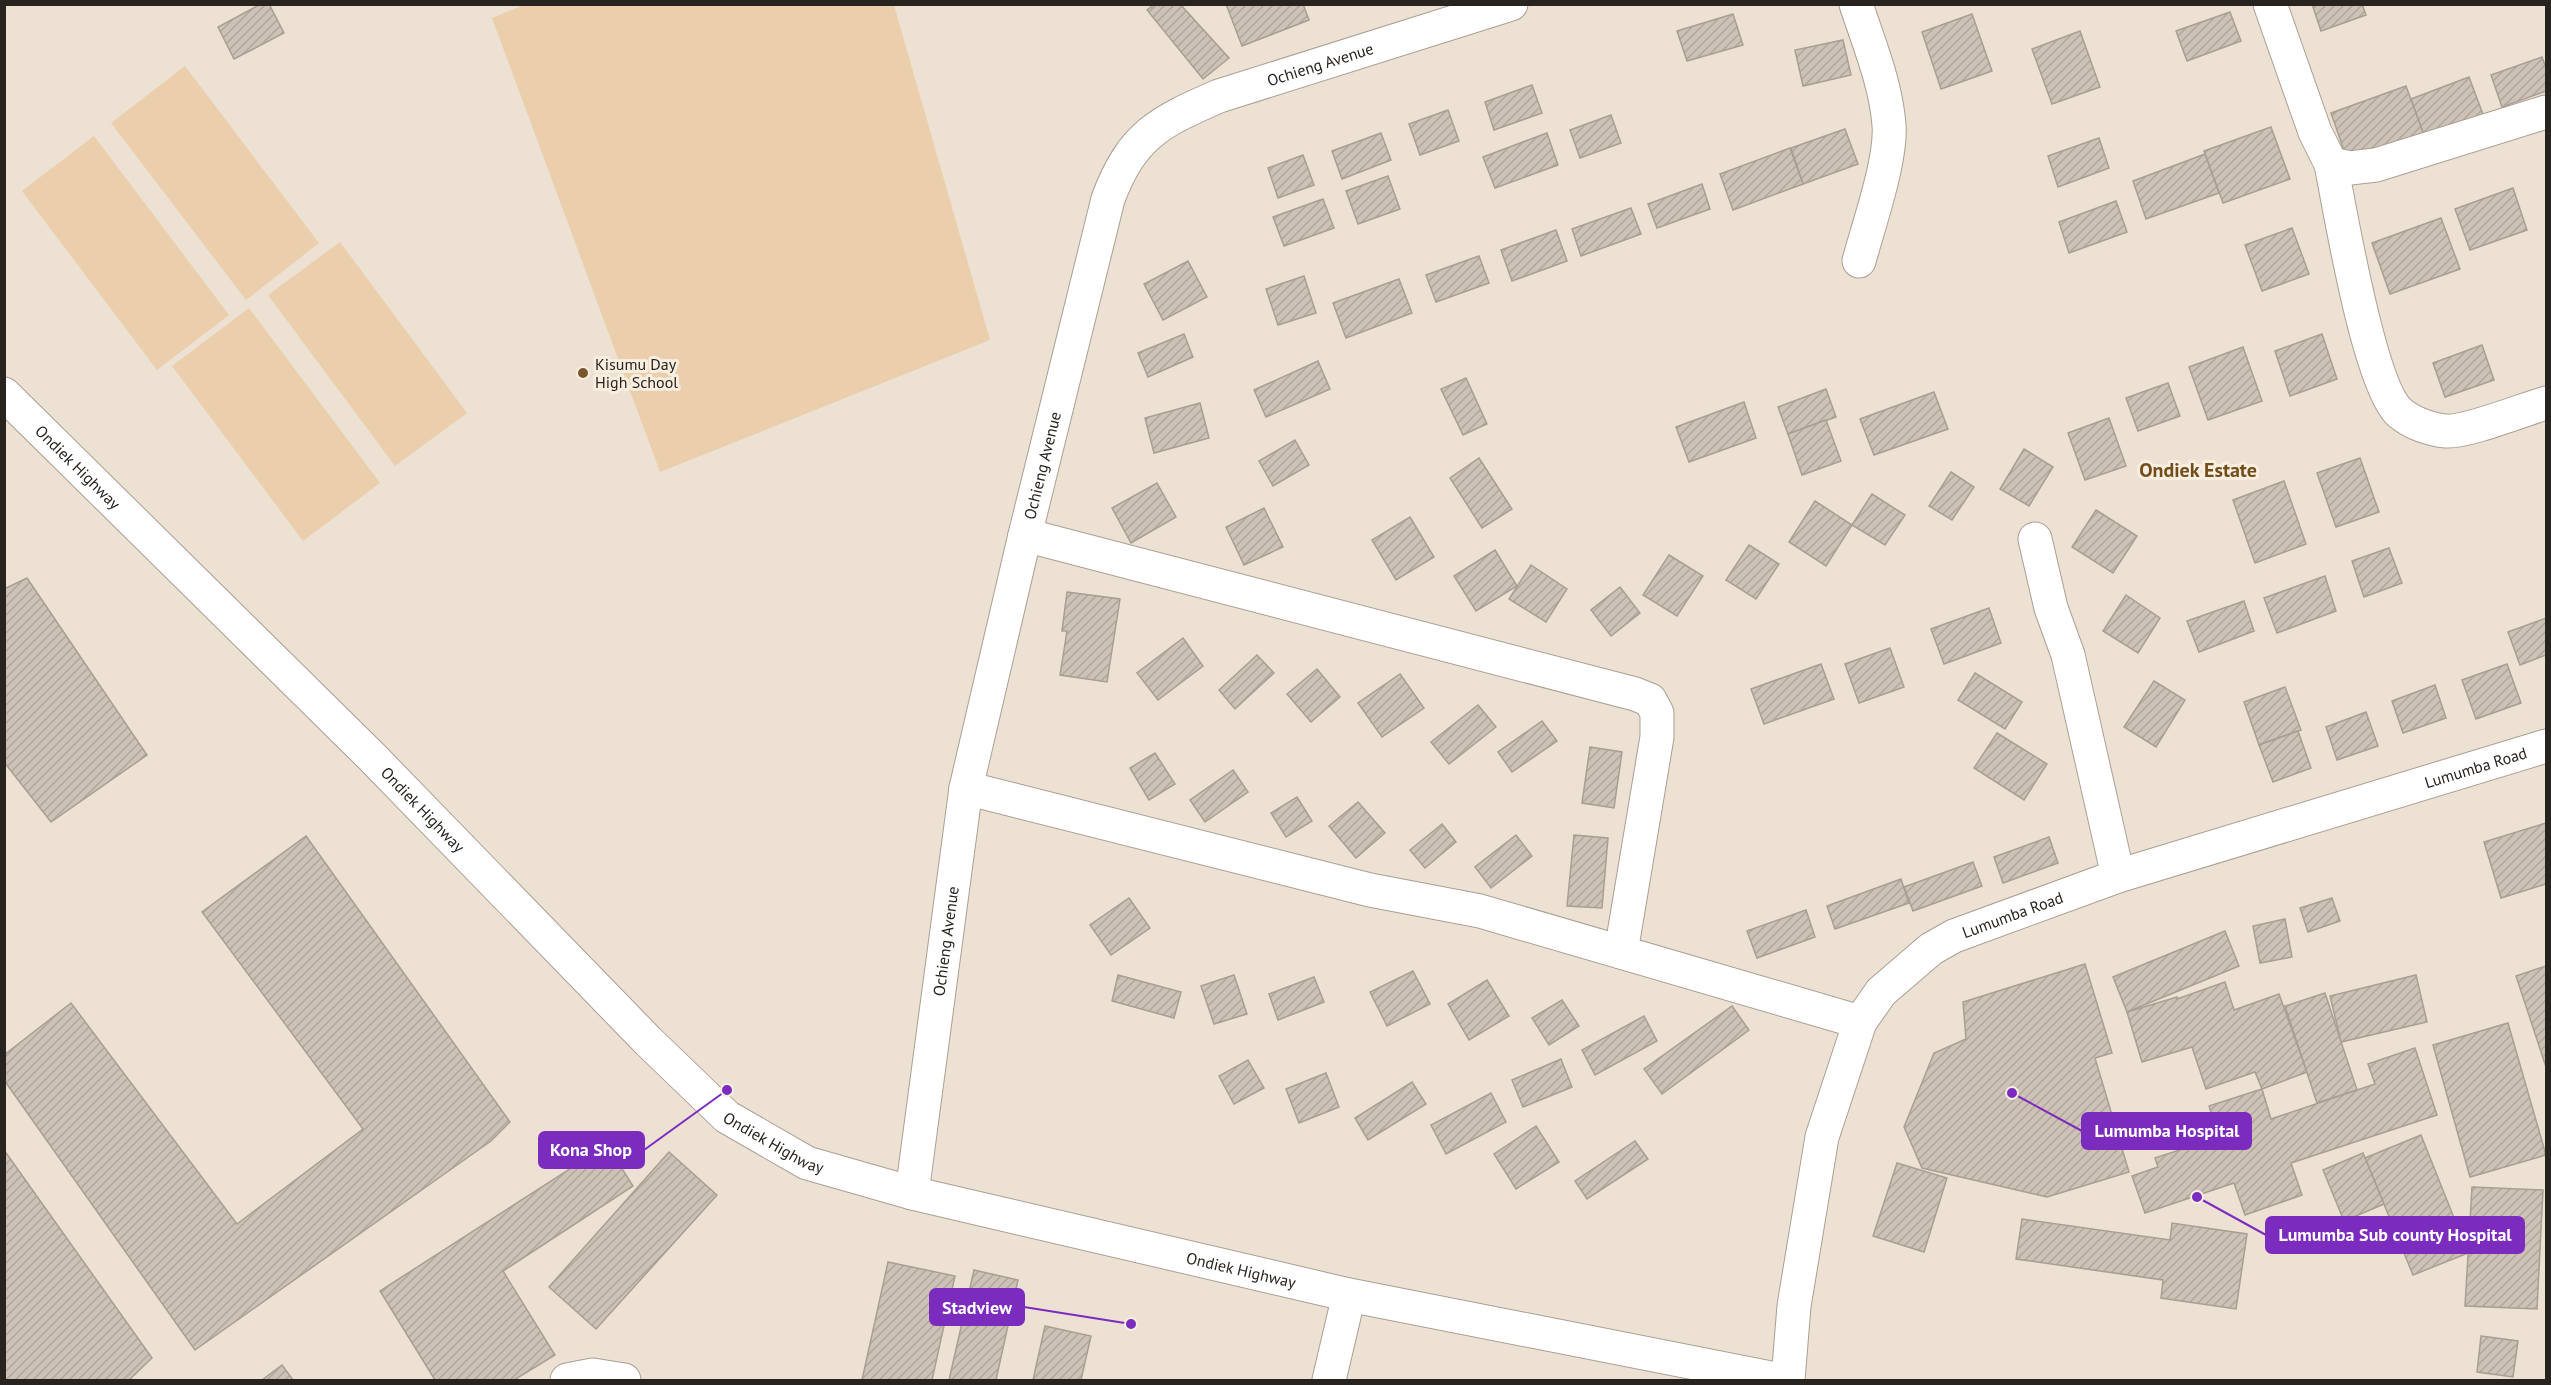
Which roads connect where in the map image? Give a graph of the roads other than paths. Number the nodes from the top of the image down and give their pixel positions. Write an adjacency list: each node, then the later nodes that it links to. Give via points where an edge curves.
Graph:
1 (1511, 4): 9 (street, Ochieng Avenue, via 1219,96 1174,116 1152,130 1131,152 1108,199)
2 (1856, 4): 6 (street, via 1876,61 1890,127 1885,164)
3 (2270, 4): 5 (street, via 2315,132)
4 (2547, 112): 5 (street, via 2376,165 2350,168)
5 (2331, 164): 8 (street, via 2355,286 2382,383 2399,412 2420,424 2448,432)
6 (1859, 261)
7 (4, 394): 16 (street, Ondiek Highway, via 372,757 727,1117 807,1163)
8 (2547, 403)
9 (1025, 535): 12 (street, Ochieng Avenue); 14 (street, via 1650,700 1657,713 1657,737)
10 (2035, 539): 13 (street, via 2051,608 2068,655)
11 (2547, 746): 13 (street, Lumumba Road)
12 (966, 788): 14 (street, via 1370,890 1480,911); 16 (street, Ochieng Avenue)
13 (2118, 876): 15 (street, Lumumba Road, via 1954,936 1931,949 1881,992)
14 (1621, 952): 15 (street)
15 (1860, 1022): 22 (street, Lumumba Road, via 1822,1137 1794,1306)
16 (912, 1193): 17 (street, Ondiek Highway)
17 (1350, 1295): 20 (street); 21 (street, Ondiek Highway)
18 (567, 1380): 19 (street, via 593,1376)
19 (624, 1380)
20 (1329, 1380)
21 (1781, 1380)
22 (1788, 1380)

